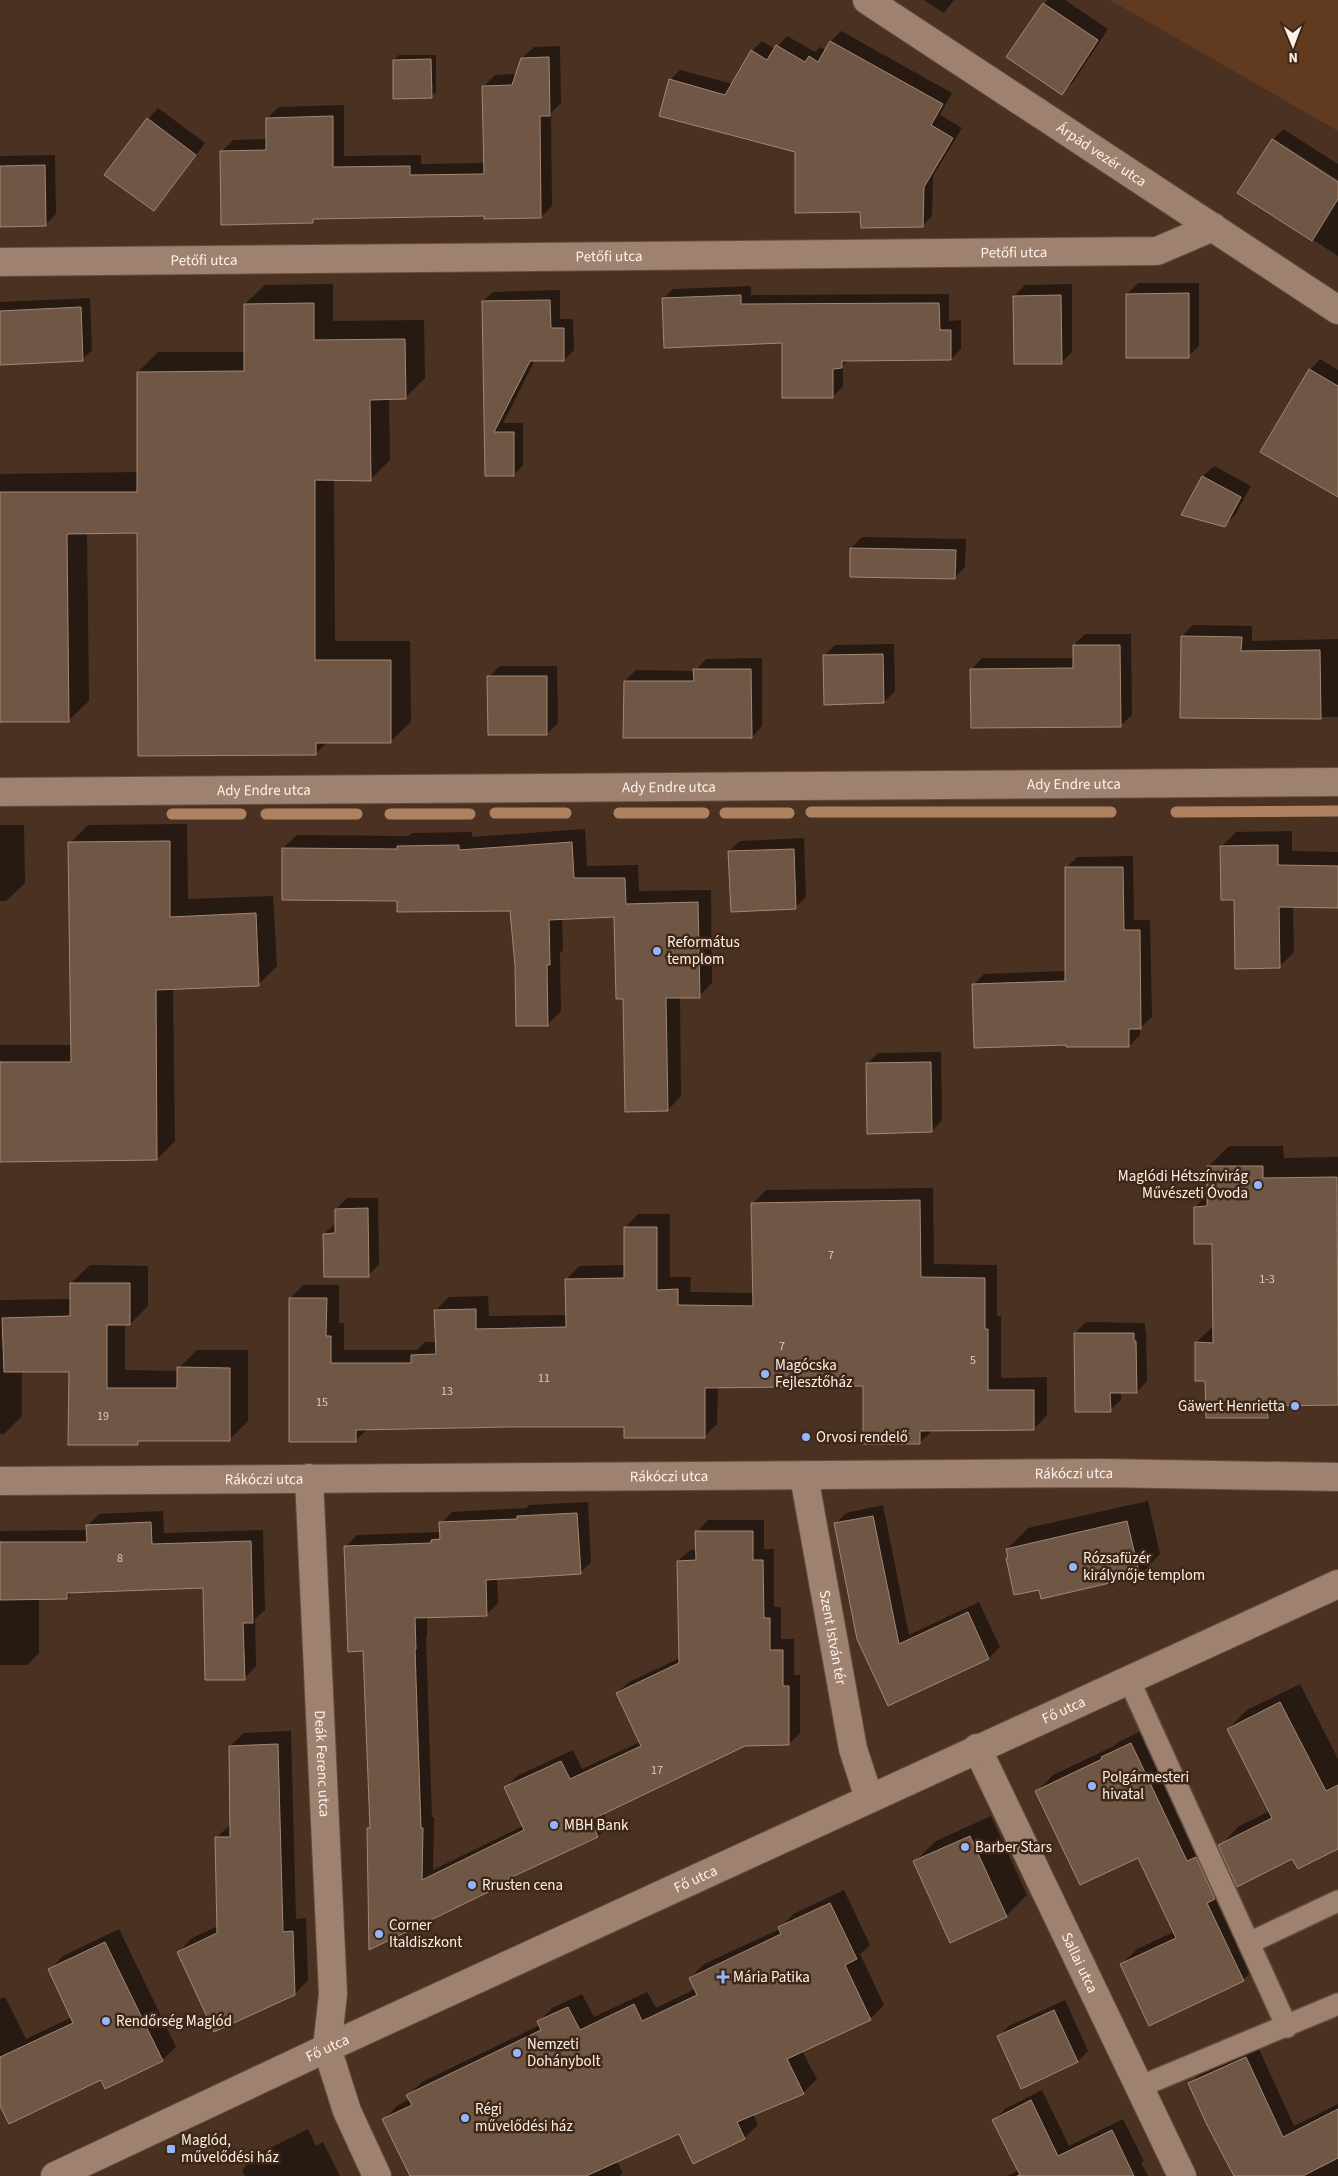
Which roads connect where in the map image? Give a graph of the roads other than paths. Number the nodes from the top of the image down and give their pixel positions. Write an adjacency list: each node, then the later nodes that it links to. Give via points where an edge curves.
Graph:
1 (867, 0): 2 (street, Árpád vezér utca)
2 (1213, 227): 3 (street, Petőfi utca, via 1157,251); 4 (street, Árpád vezér utca)
3 (0, 262)
4 (1338, 310)
5 (1338, 782): 6 (street, Ady Endre utca)
6 (0, 792)
7 (804, 1476): 8 (street, Rákóczi utca, via 1102,1473); 9 (street, Rákóczi utca); 14 (street, Szent István tér, via 853,1749)
8 (1338, 1477)
9 (310, 1478): 10 (street, Rákóczi utca); 19 (street, Deák Ferenc utca, via 333,1994)
10 (0, 1481)
11 (1338, 1584): 12 (street, Fő utca)
12 (1129, 1680): 13 (street, Fő utca); 16 (lane)
13 (977, 1748): 14 (street, Fő utca); 20 (street, Sallai utca)
14 (869, 1798): 19 (street, Fő utca)
15 (1338, 1901): 16 (lane)
16 (1249, 1943): 18 (lane)
17 (1338, 2004): 18 (lane)
18 (1288, 2027): 20 (lane)
19 (327, 2048): 21 (street, Fő utca); 22 (street, via 347,2111)
20 (1139, 2087): 23 (street, Sallai utca)
21 (55, 2176)
22 (377, 2176)
23 (1182, 2176)

